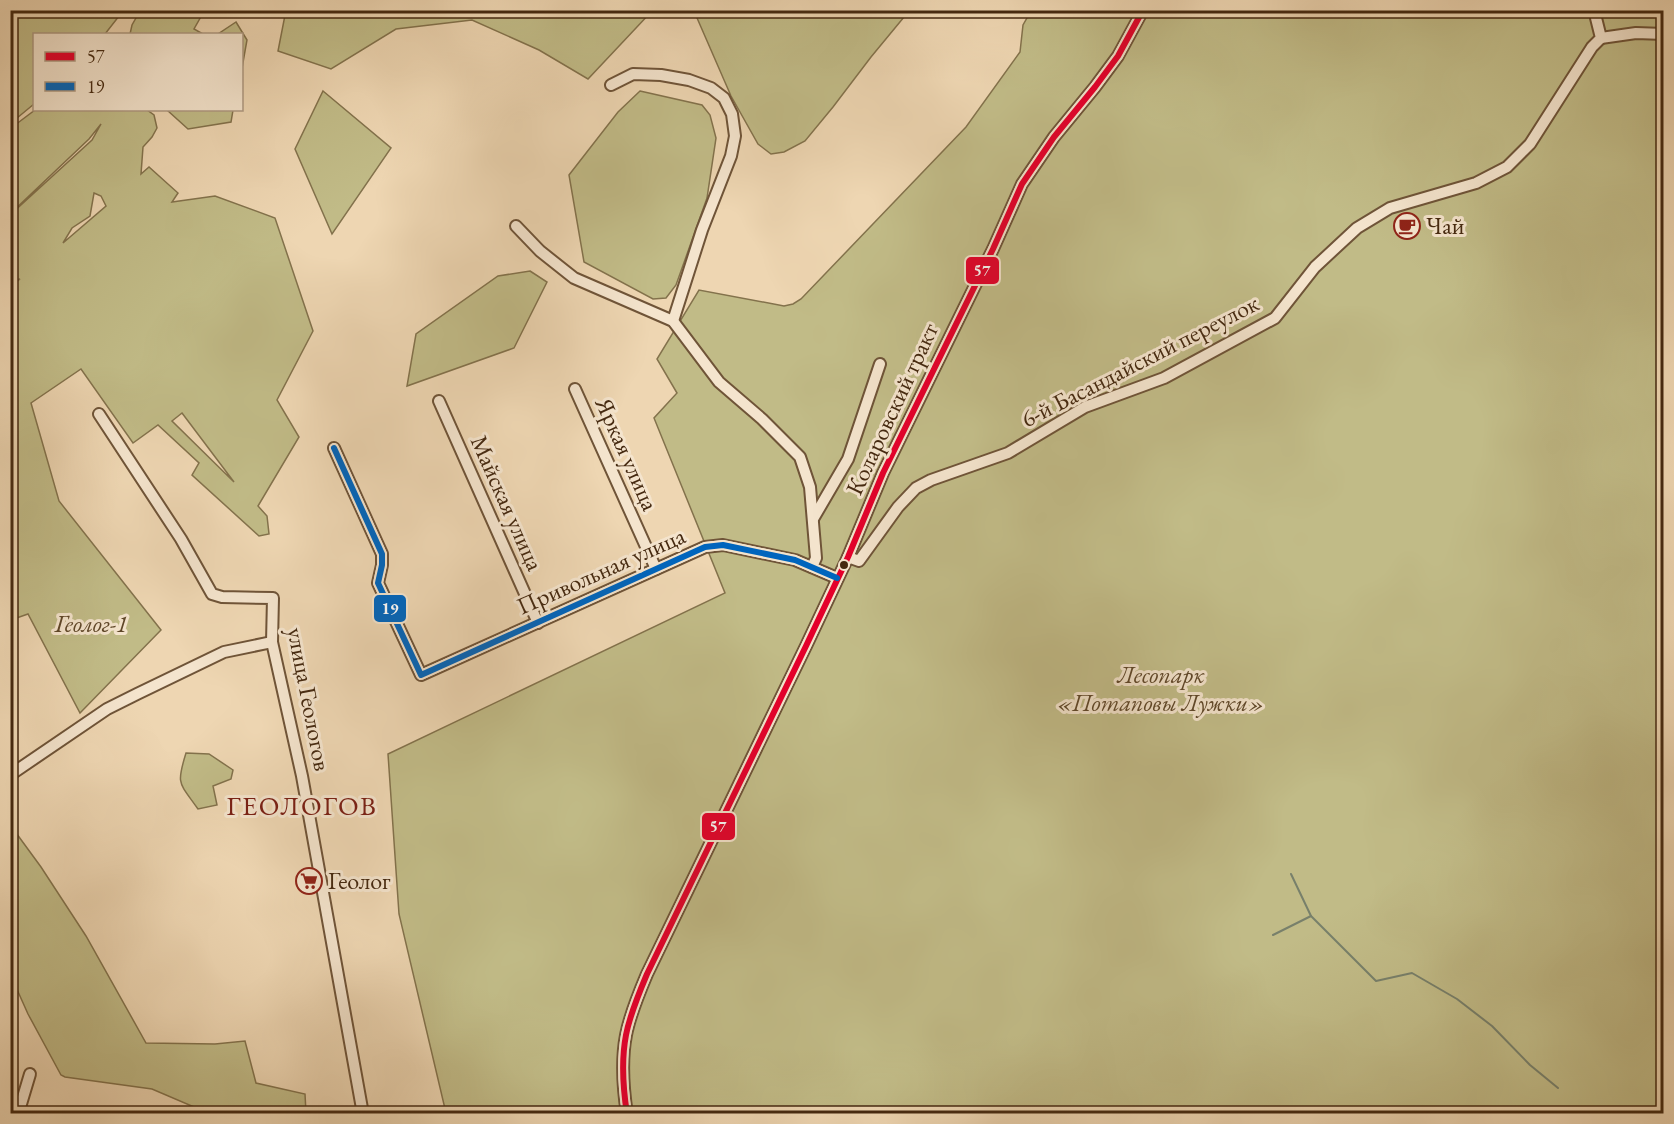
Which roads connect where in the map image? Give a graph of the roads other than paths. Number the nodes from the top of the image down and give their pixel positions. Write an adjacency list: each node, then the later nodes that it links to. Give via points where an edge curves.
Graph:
1 (1143, 10): 14 (street, Коларовский тракт, via 1118,56 1022,184 883,473)
2 (1598, 10): 4 (street)
3 (1664, 34): 4 (street)
4 (1601, 38): 14 (street, 6-й Басандайский переулок, via 1530,144 1507,167 1476,183 1390,208 1370,219 1315,267 1275,318 1164,378 1085,407 1008,453 916,488 859,561)
5 (611, 85): 7 (street, via 633,74 689,80 724,98 732,114 735,136 731,156)
6 (516, 226): 7 (street, via 574,278)
7 (673, 321): 13 (street, via 719,382 800,457 810,487)
8 (880, 364): 13 (street, via 848,459)
9 (575, 389): 16 (street, Яркая улица)
10 (438, 401): 18 (street, Майская улица)
11 (99, 414): 19 (street, улица Геологов, via 212,594 273,598)
12 (334, 448): 18 (street, Привольная улица, via 382,554 378,583 422,675)
13 (813, 519): 15 (street, via 816,558)
14 (848, 557): 17 (street, Коларовский тракт)
15 (812, 567): 16 (street, Привольная улица, via 723,545 705,547); 17 (street, Привольная улица)
16 (656, 569): 18 (street, Привольная улица)
17 (837, 578): 24 (street, Коларовский тракт, via 636,999 623,1062)
18 (538, 622)
19 (272, 642): 20 (street, via 224,652 107,709); 23 (street, улица Геологов, via 304,787)
20 (10, 775)
21 (30, 1074): 22 (street)
22 (18, 1113)
23 (363, 1113)
24 (627, 1113)

